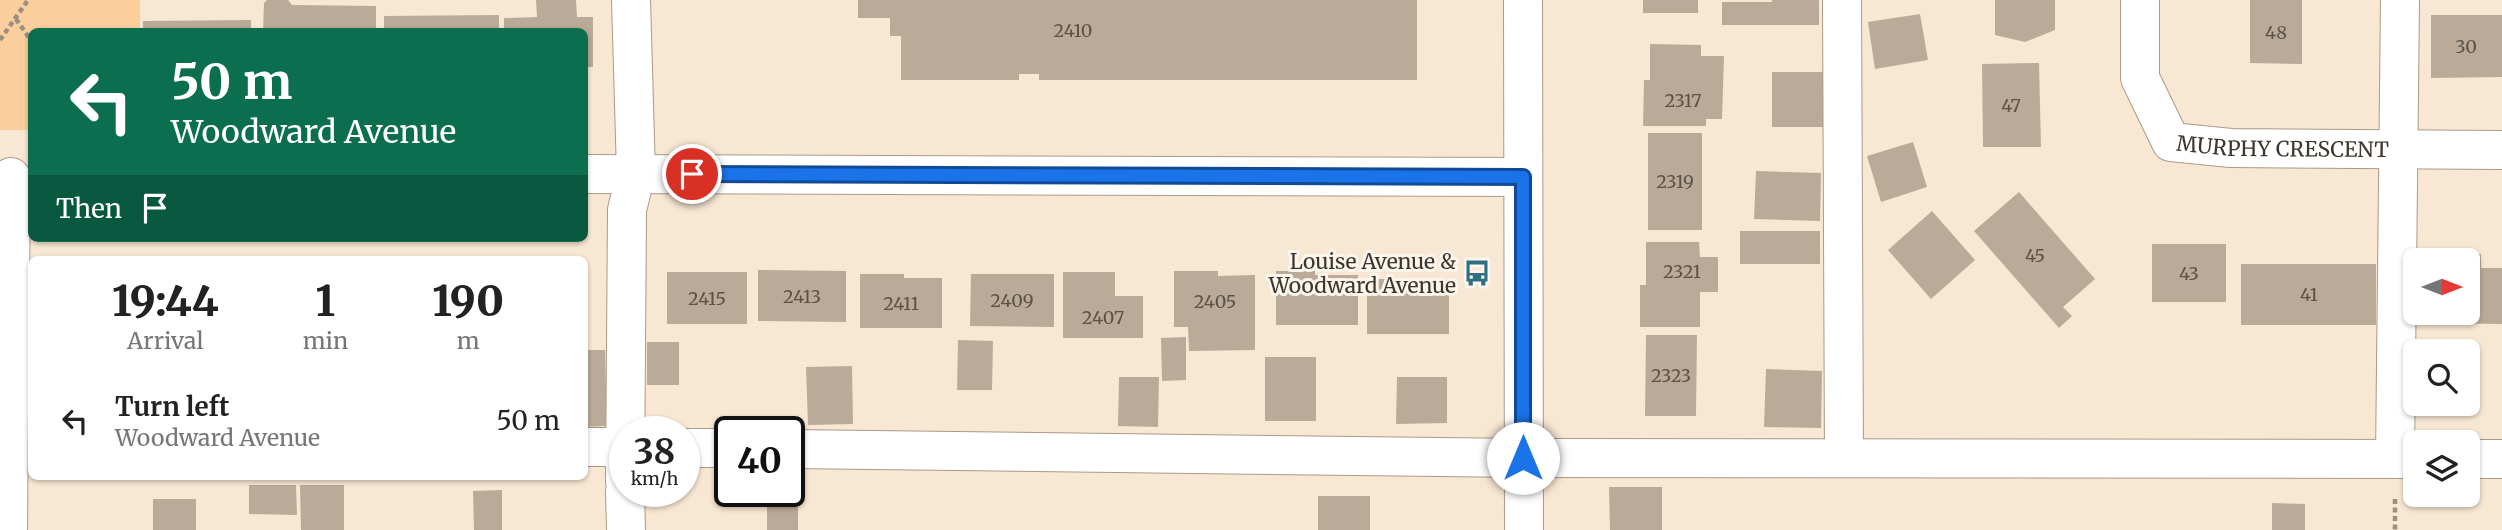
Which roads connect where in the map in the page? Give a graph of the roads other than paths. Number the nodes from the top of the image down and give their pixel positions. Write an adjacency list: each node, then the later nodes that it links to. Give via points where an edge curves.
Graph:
1 (631, 0): 8 (street)
2 (1523, 0): 11 (street)
3 (1842, 0): 19 (street)
4 (2140, 0): 6 (street, MURPHY CRESCENT, via 2140,78 2171,142 2231,148)
5 (2400, 0): 6 (street)
6 (2399, 149): 7 (street, MURPHY CRESCENT); 13 (street)
7 (2502, 150)
8 (636, 173): 9 (street); 11 (street); 12 (street, via 627,210)
9 (588, 174)
10 (14, 177): 17 (street)
11 (1523, 177): 18 (street)
12 (624, 416)
13 (2404, 430)
14 (588, 447): 15 (street)
15 (609, 447)
16 (805, 449): 18 (street)
17 (13, 451): 24 (street)
18 (1523, 458): 19 (street); 26 (street)
19 (1844, 458): 20 (street)
20 (2403, 459)
21 (2480, 459): 22 (street)
22 (2502, 459)
23 (625, 507): 25 (street)
24 (8, 530)
25 (626, 530)
26 (1524, 530)

